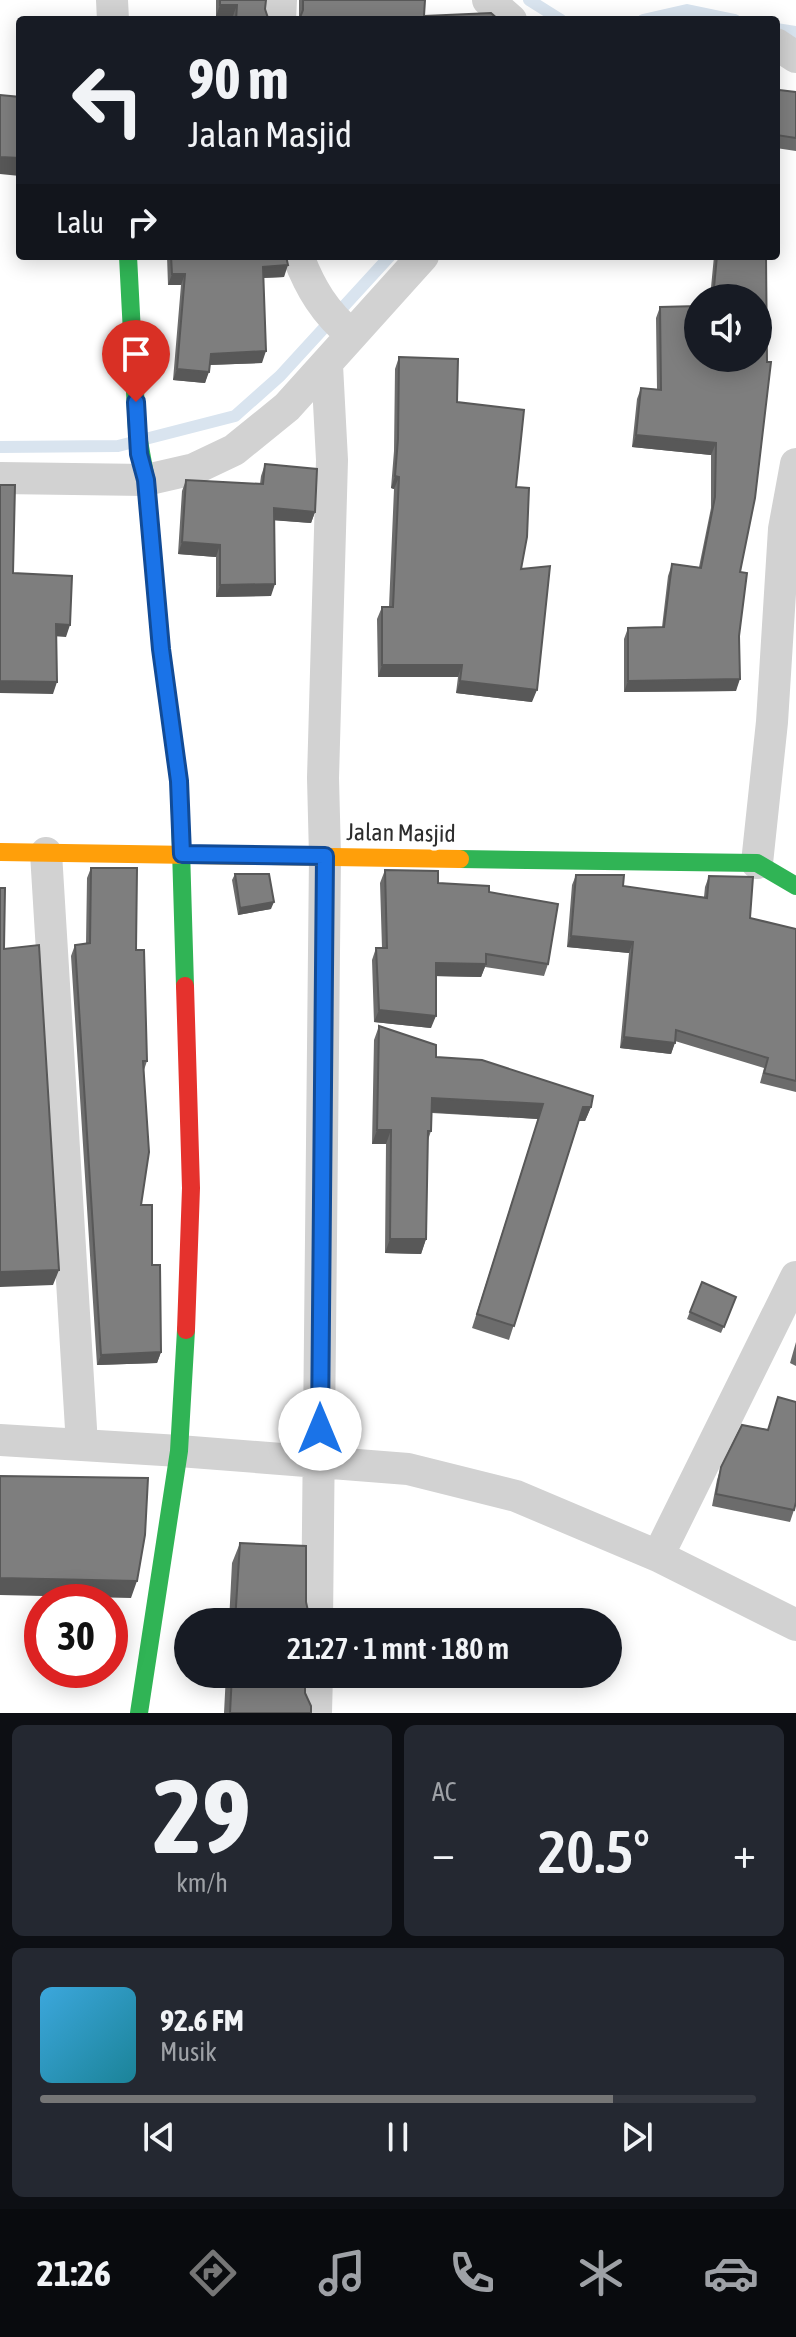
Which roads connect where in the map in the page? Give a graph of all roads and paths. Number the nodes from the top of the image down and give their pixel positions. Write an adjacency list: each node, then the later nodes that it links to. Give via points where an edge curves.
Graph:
1 (488, 0): 2 (street)
2 (506, 16)
3 (128, 260): 9 (street)
4 (300, 260): 6 (street, via 315,296)
5 (419, 260): 6 (street)
6 (346, 329): 7 (street)
7 (327, 365): 9 (street, via 287,407 234,450 194,469); 15 (street, via 332,460)
8 (796, 464): 11 (street)
9 (143, 467): 10 (street); 14 (street, via 179,781)
10 (0, 478)
11 (790, 530): 16 (street)
12 (0, 852): 13 (street, Jalan Masjid)
13 (46, 853): 14 (street, Jalan Masjid); 20 (street)
14 (182, 854): 15 (street, Jalan Masjid); 21 (street, via 191,1188)
15 (325, 856): 16 (street, Jalan Masjid); 22 (street)
16 (757, 863): 17 (street, Jalan Masjid)
17 (796, 886)
18 (796, 1277): 23 (street)
19 (0, 1440): 20 (street)
20 (82, 1445): 21 (street)
21 (179, 1451): 22 (street); 27 (street)
22 (320, 1461): 23 (street, via 408,1469 516,1496); 24 (street)
23 (658, 1556): 25 (street)
24 (317, 1608)
25 (796, 1625)
26 (317, 1688): 28 (street)
27 (139, 1713)
28 (316, 1713)

